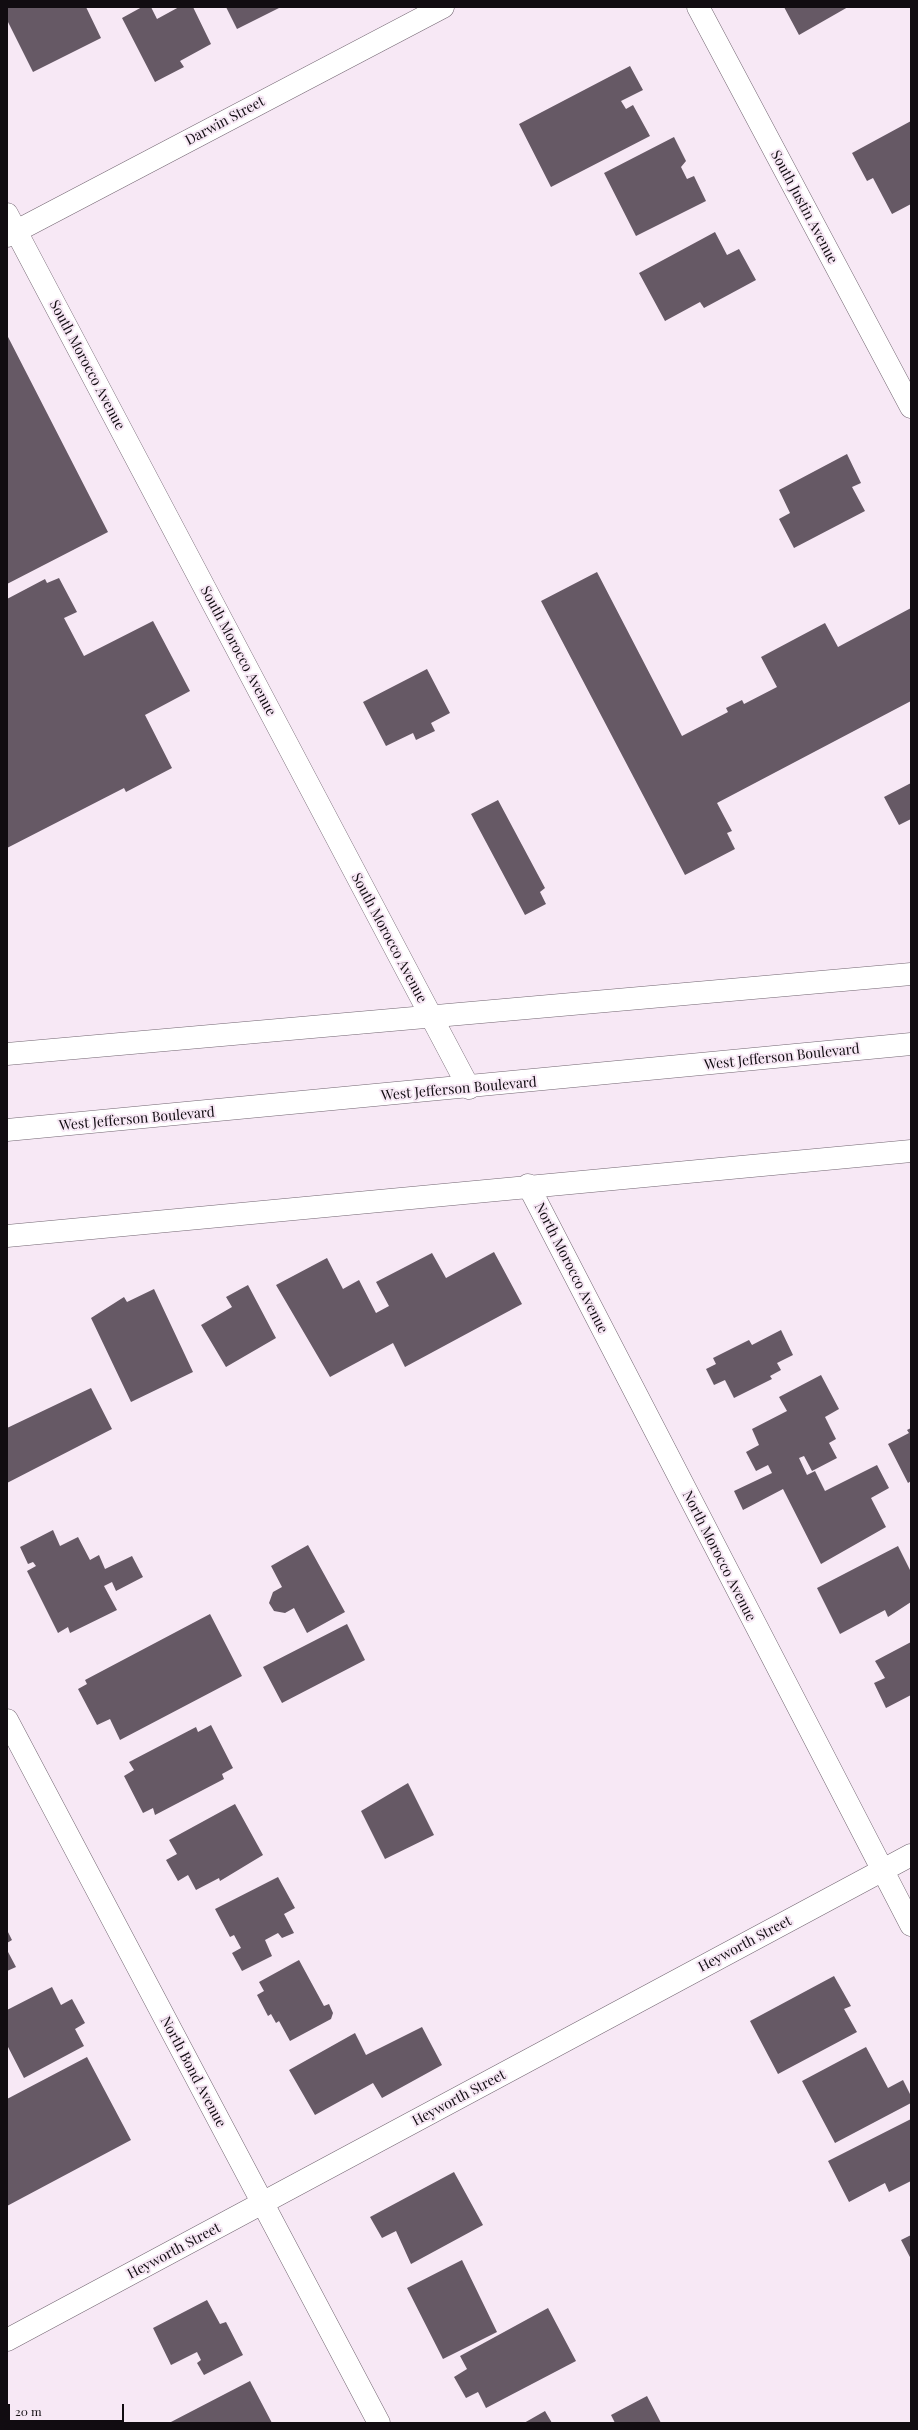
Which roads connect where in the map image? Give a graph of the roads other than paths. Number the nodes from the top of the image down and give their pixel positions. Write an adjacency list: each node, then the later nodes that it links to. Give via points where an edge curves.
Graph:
1 (443, 7): 3 (street, Darwin Street)
2 (698, 7): 4 (street, South Justin Avenue)
3 (10, 227): 6 (street, South Morocco Avenue)
4 (911, 407)
5 (911, 974): 6 (street)
6 (432, 1017): 8 (street); 9 (street, South Morocco Avenue)
7 (911, 1044): 9 (street, West Jefferson Boulevard)
8 (7, 1054)
9 (469, 1088): 10 (street, West Jefferson Boulevard)
10 (7, 1130)
11 (911, 1151): 12 (street)
12 (528, 1186): 13 (street); 16 (street, North Morocco Avenue)
13 (7, 1236)
14 (7, 1720): 18 (street, North Bond Avenue)
15 (911, 1855): 16 (street, Heyworth Street)
16 (882, 1871): 17 (street, North Morocco Avenue); 18 (street, Heyworth Street)
17 (911, 1925)
18 (262, 2203): 19 (street, Heyworth Street); 20 (street, North Bond Avenue)
19 (7, 2340)
20 (379, 2423)

